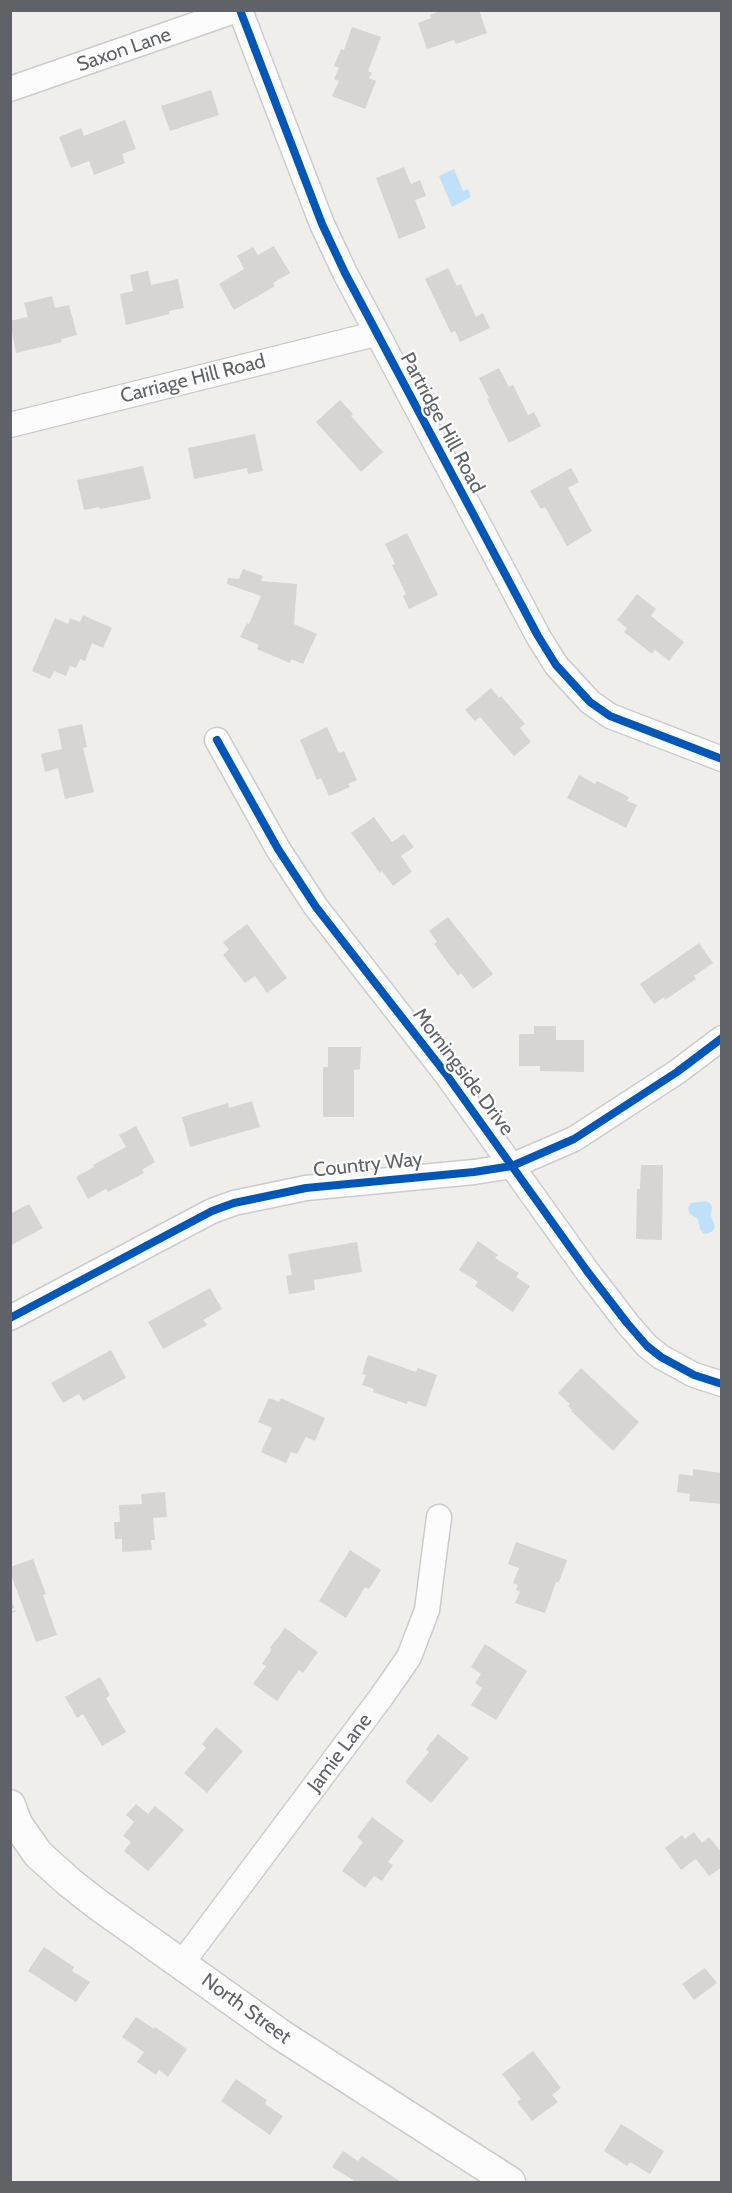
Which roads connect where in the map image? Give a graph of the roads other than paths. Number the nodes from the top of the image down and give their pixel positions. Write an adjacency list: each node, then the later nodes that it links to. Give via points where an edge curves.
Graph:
1 (238, 10): 2 (street, Saxon Lane); 3 (street, Partridge Hill Road, via 322,224)
2 (10, 89)
3 (375, 334): 4 (street, Carriage Hill Road); 6 (street, Partridge Hill Road, via 556,665 590,702 610,716)
4 (10, 425)
5 (217, 740): 8 (street, Morningside Drive, via 278,849 316,907)
6 (722, 759)
7 (722, 1038): 8 (street, Country Way, via 574,1139)
8 (512, 1166): 9 (street, Country Way, via 306,1188 234,1203); 10 (street, Morningside Drive, via 586,1271 646,1346 677,1367)
9 (10, 1318)
10 (722, 1384)
11 (439, 1517): 13 (street, Jamie Lane, via 427,1610 410,1657)
12 (10, 1805): 13 (street, North Street, via 17,1824 38,1854 97,1904)
13 (182, 1963): 14 (street, North Street, via 281,2035)
14 (510, 2182)

